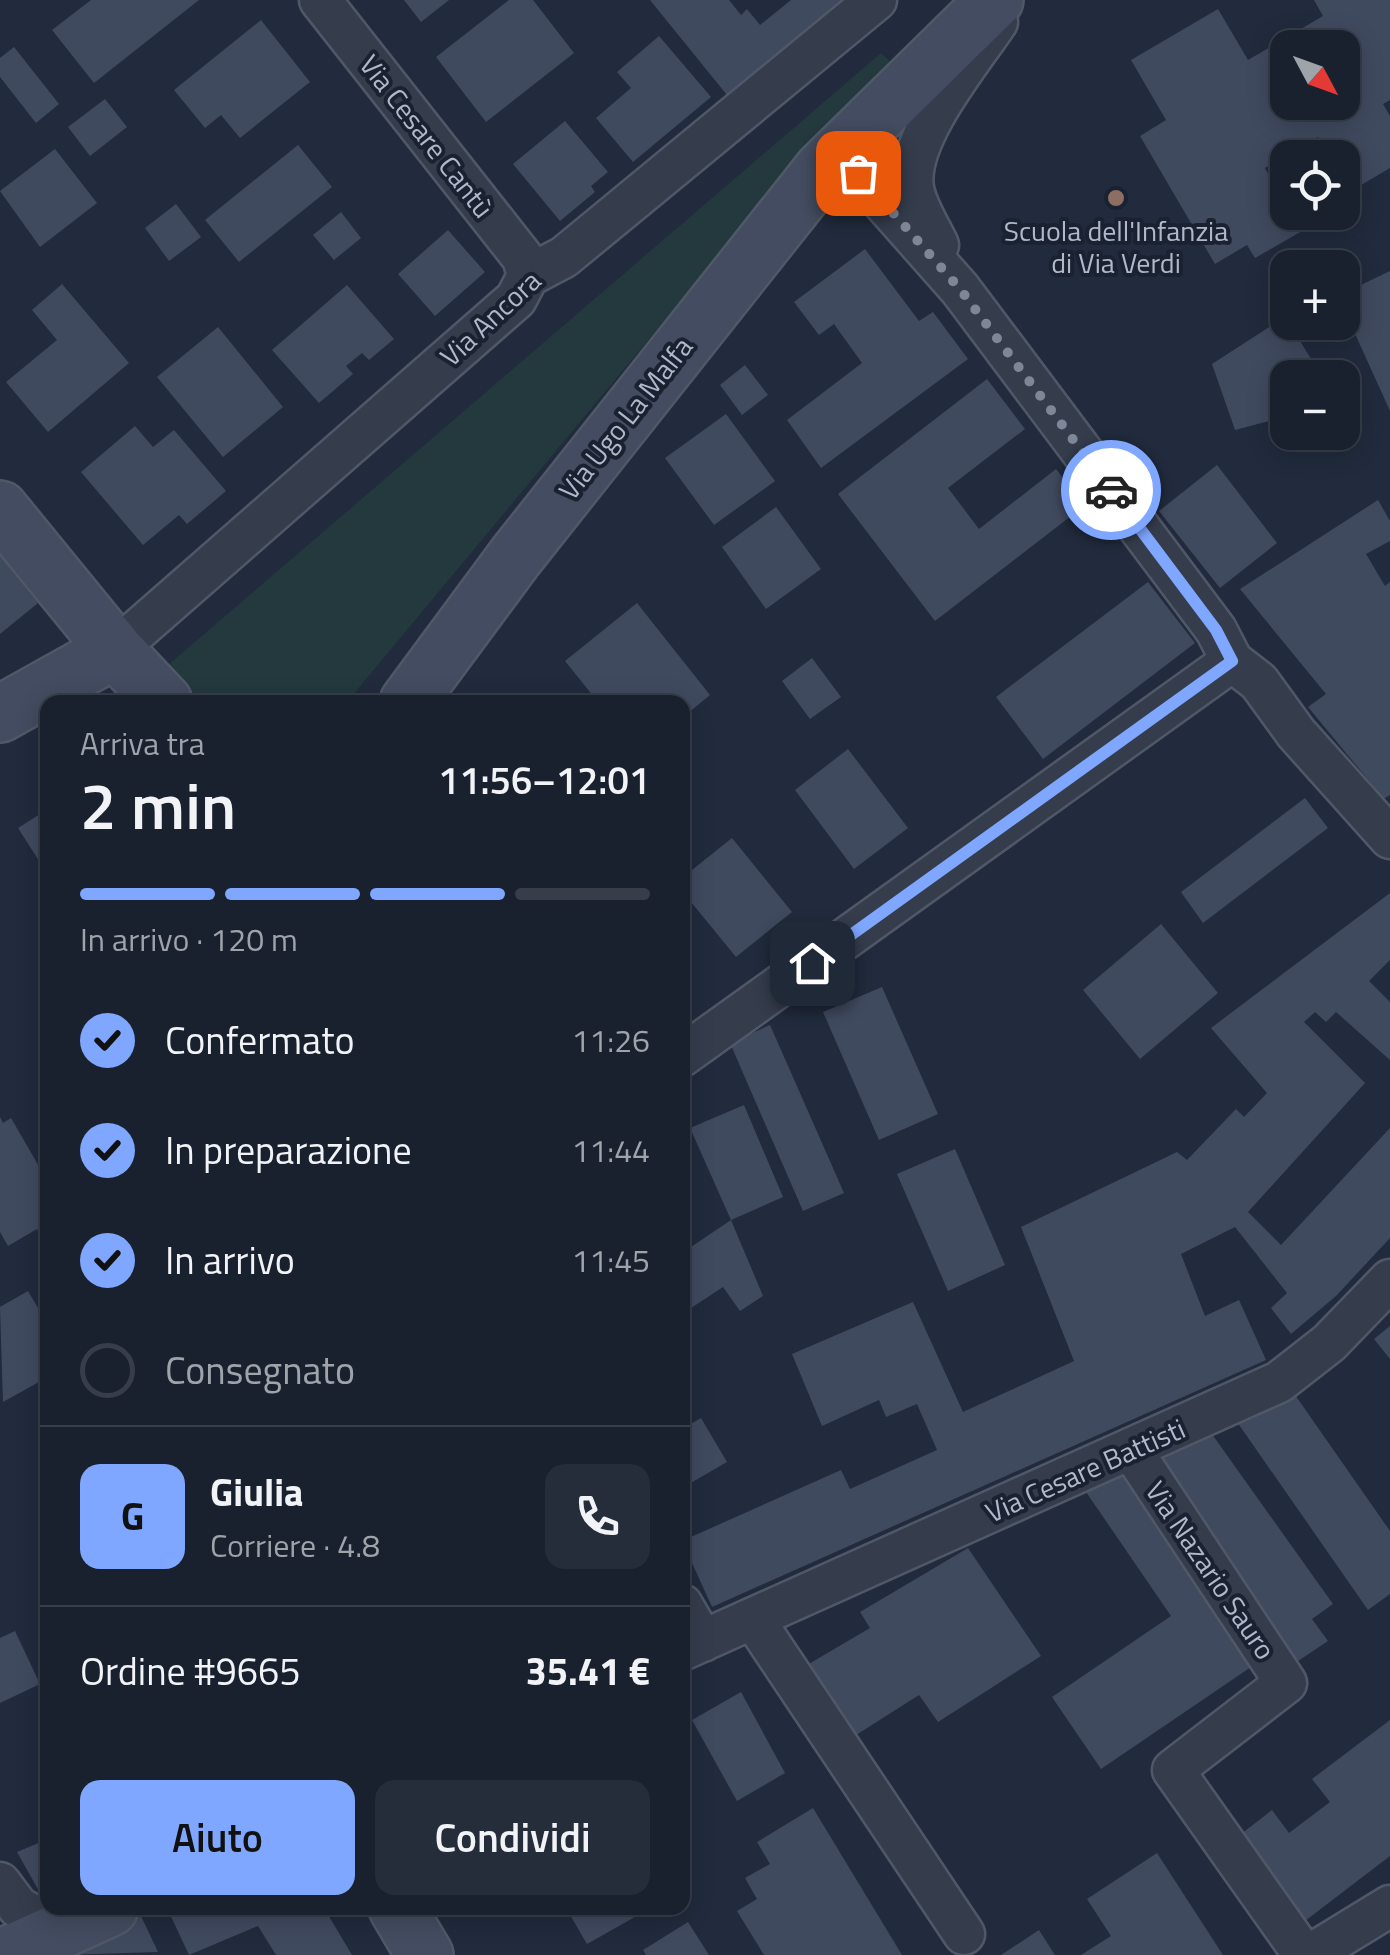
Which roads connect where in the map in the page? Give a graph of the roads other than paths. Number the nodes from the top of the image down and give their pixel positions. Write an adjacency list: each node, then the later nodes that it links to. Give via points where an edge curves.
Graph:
1 (320, 0): 6 (street, Via Cesare Cantù, via 522,258)
2 (876, 0): 6 (street, Via Ancora, via 564,257)
3 (995, 0): 5 (street, Via Ugo La Malfa)
4 (1011, 0): 7 (street, via 937,113 914,166 917,202)
5 (838, 151): 7 (street); 12 (street, Via Ugo La Malfa)
6 (528, 276): 9 (street, Via Ancora, via 516,299)
7 (960, 289): 10 (street, via 1216,630)
8 (0, 509): 9 (street)
9 (115, 650): 11 (street); 13 (street)
10 (1232, 661): 14 (street, via 1259,682); 15 (street)
11 (157, 695)
12 (408, 695)
13 (0, 714)
14 (1390, 838)
15 (690, 1050)
16 (1390, 1280): 17 (street, Via Cesare Battisti, via 1329,1343 1279,1382)
17 (1131, 1449): 18 (street, Via Cesare Battisti); 28 (street, Via Nazario Sauro, via 1286,1683 1173,1770)
18 (754, 1620): 19 (street, Via Cesare Battisti); 25 (street)
19 (693, 1646)
20 (0, 1883): 24 (street, via 18,1907)
21 (1390, 1906): 28 (street, Via Nazario Sauro)
22 (95, 1915): 24 (street)
23 (401, 1915): 27 (street)
24 (60, 1932): 26 (street)
25 (964, 1934)
26 (7, 1955)
27 (424, 1955)
28 (1307, 1955)

